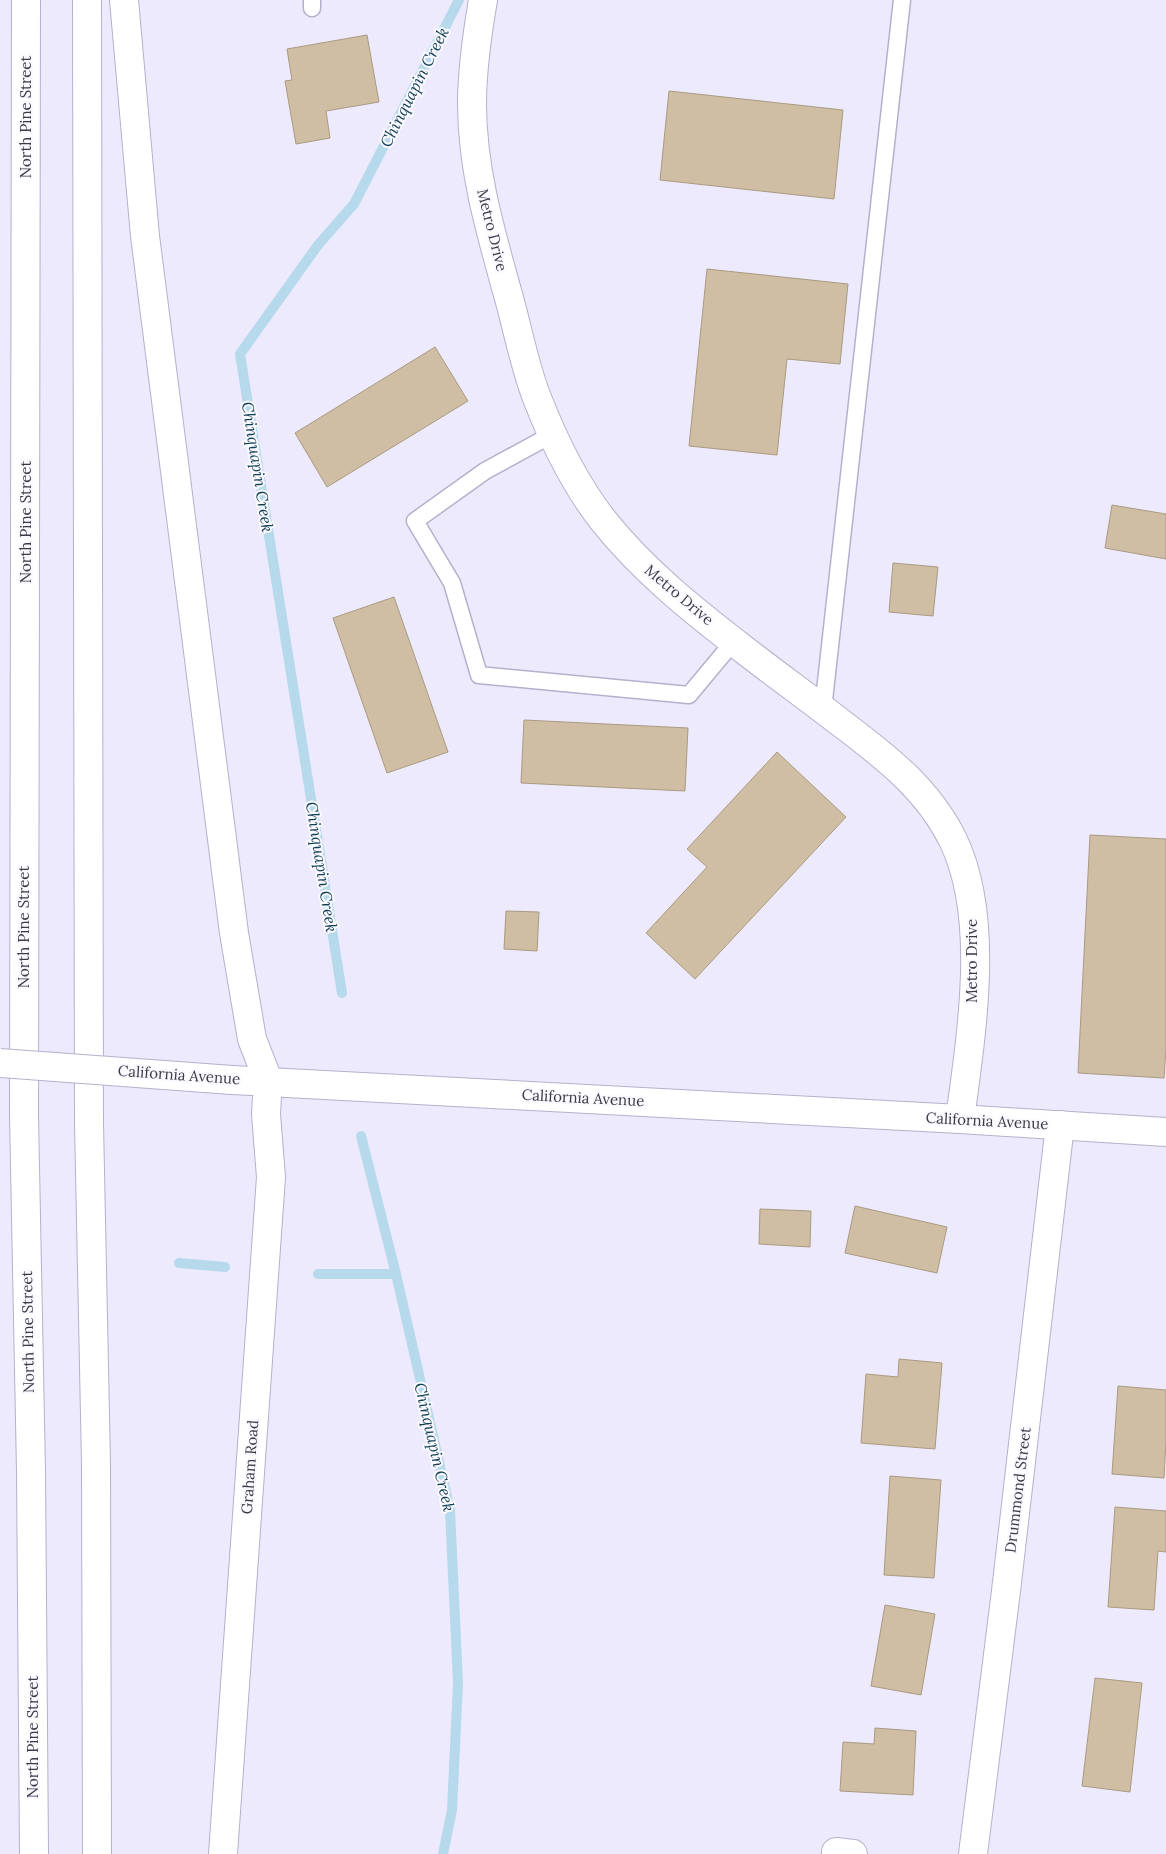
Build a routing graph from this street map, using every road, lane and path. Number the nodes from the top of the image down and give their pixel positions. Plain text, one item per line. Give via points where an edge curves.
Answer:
1 (26, 0) edge
2 (87, 0) edge
3 (124, 0) edge
4 (484, 0) edge
5 (902, 0) edge
6 (553, 434) junction
7 (734, 641) junction
8 (823, 709) junction
9 (0, 1063) edge
10 (268, 1080) junction
11 (960, 1119) junction
12 (1060, 1125) junction
13 (1166, 1132) edge
14 (34, 1854) edge
15 (97, 1854) edge
16 (223, 1854) edge
17 (973, 1854) edge

1 - 14 main road, North Pine Street via 24,1105
2 - 15 main road via 90,1123 96,1464
3 - 10 main road via 145,236 234,933 252,1039
4 - 6 main road, Metro Drive via 475,47 472,105 476,164 488,222 536,397
5 - 8 lane
6 - 7 main road, Metro Drive via 564,459 601,518 646,570
6 - 7 lane via 485,471 415,521 452,583 479,675 689,695
7 - 8 main road, Metro Drive
8 - 11 main road, Metro Drive via 889,760 926,797 954,841 968,882 976,943 971,1031
9 - 10 main road, California Avenue, bridge
10 - 11 main road, California Avenue
10 - 16 main road, Graham Road via 266,1114 271,1177
11 - 12 main road, California Avenue
12 - 13 main road, California Avenue
12 - 17 main road, Drummond Street

